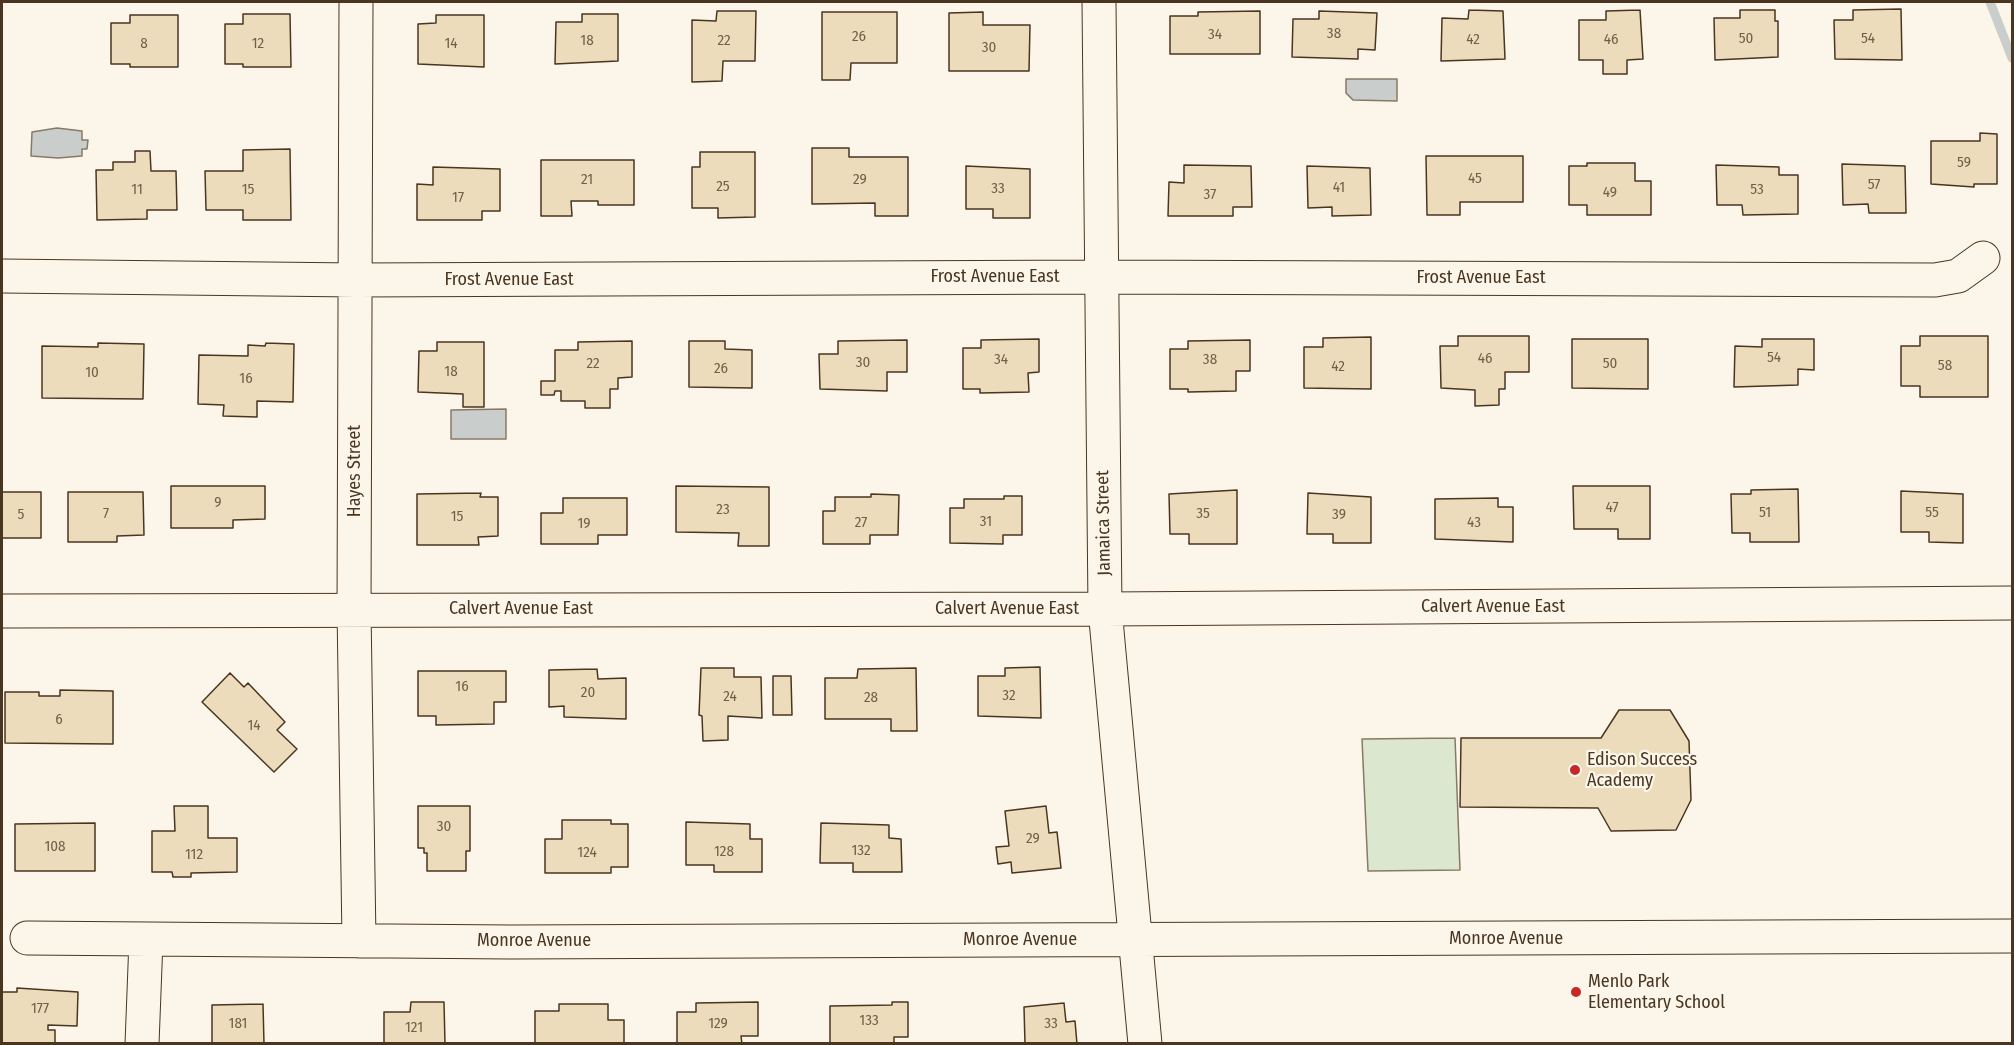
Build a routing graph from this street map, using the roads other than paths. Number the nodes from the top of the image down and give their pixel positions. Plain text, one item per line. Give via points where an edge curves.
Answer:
1 (356, 2) edge
2 (1099, 2) edge
3 (1983, 258) dead end
4 (2, 276) edge
5 (1101, 277) junction
6 (356, 280) junction
7 (2013, 603) edge
8 (354, 609) junction
9 (1105, 609) junction
10 (2, 611) edge
11 (2013, 936) edge
12 (27, 938) dead end
13 (1135, 939) junction
14 (146, 940) junction
15 (359, 941) junction
16 (142, 1044) edge
17 (1145, 1044) edge

1 - 6 street, Hayes Street
2 - 5 street, Jamaica Street
3 - 5 street, Frost Avenue East via 1958,276 1935,280
4 - 6 street, Frost Avenue East
5 - 6 street, Frost Avenue East
5 - 9 street, Jamaica Street
6 - 8 street, Hayes Street
7 - 9 street, Calvert Avenue East
8 - 9 street, Calvert Avenue East
8 - 10 street, Calvert Avenue East
8 - 15 street, Hayes Street
9 - 13 street, Jamaica Street
11 - 13 street, Monroe Avenue
12 - 14 street, Monroe Avenue
13 - 15 street, Monroe Avenue
13 - 17 street, Jamaica Street
14 - 15 street, Monroe Avenue
14 - 16 street

